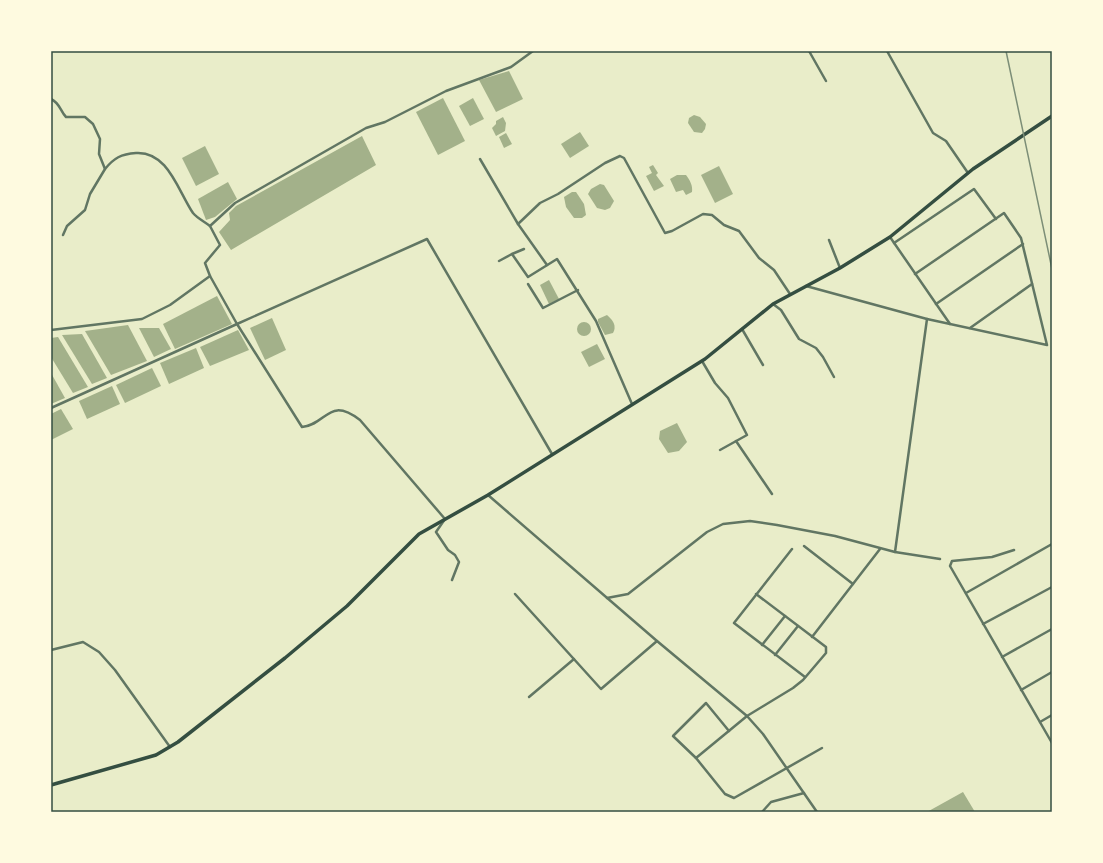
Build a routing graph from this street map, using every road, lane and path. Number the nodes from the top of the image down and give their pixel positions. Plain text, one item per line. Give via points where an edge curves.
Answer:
1 (534, 51) edge
2 (809, 51) edge
3 (887, 51) edge
4 (826, 81) dead end
5 (51, 99) edge
6 (1052, 116) edge
7 (480, 159) dead end
8 (105, 169) junction
9 (968, 173) junction
10 (996, 219) junction
11 (518, 224) junction
12 (210, 226) junction
13 (63, 235) dead end
14 (890, 237) junction
15 (829, 240) dead end
16 (894, 243) junction
17 (1023, 244) junction
18 (524, 249) dead end
19 (512, 254) junction
20 (499, 261) dead end
21 (547, 265) junction
22 (840, 268) junction
23 (915, 274) junction
24 (210, 276) junction
25 (528, 284) dead end
26 (1032, 284) junction
27 (805, 286) junction
28 (578, 290) junction
29 (790, 294) junction
30 (773, 304) junction
31 (936, 304) junction
32 (927, 319) junction
33 (237, 324) junction
34 (950, 324) junction
35 (970, 328) junction
36 (742, 329) junction
37 (51, 330) edge
38 (702, 361) junction
39 (763, 365) dead end
40 (834, 377) dead end
41 (632, 404) junction
42 (51, 408) edge
43 (736, 442) junction
44 (720, 450) dead end
45 (552, 454) junction
46 (772, 494) dead end
47 (488, 495) junction
48 (445, 519) junction
49 (1052, 544) edge
50 (804, 546) dead end
51 (792, 549) dead end
52 (880, 549) junction
53 (1014, 550) dead end
54 (895, 552) junction
55 (940, 559) dead end
56 (452, 580) dead end
57 (853, 584) junction
58 (1052, 587) edge
59 (966, 593) junction
60 (515, 594) dead end
61 (756, 594) junction
62 (607, 598) junction
63 (785, 616) junction
64 (984, 624) junction
65 (798, 626) junction
66 (1052, 629) edge
67 (812, 637) junction
68 (656, 641) junction
69 (762, 645) junction
70 (51, 650) edge
71 (775, 655) junction
72 (1002, 657) junction
73 (574, 659) junction
74 (1052, 672) edge
75 (805, 677) junction
76 (1021, 690) junction
77 (528, 697) dead end
78 (1052, 715) edge
79 (748, 716) junction
80 (1040, 722) junction
81 (729, 731) junction
82 (1052, 743) edge
83 (170, 747) junction
84 (822, 748) dead end
85 (696, 758) junction
86 (786, 769) junction
87 (51, 785) edge
88 (804, 793) junction
89 (762, 812) edge
90 (817, 812) edge

1 - 12 street via 511,67 446,91 385,122 366,128 236,202
2 - 4 street
3 - 9 street via 933,133 946,142
5 - 8 street via 60,106 66,117 85,117 93,124 100,139 99,154
6 - 9 main road
7 - 11 street
8 - 12 street via 122,154 145,152 170,171 194,214
8 - 13 street via 90,194 85,210 67,226
9 - 14 main road
10 - 16 street via 974,189
10 - 17 street via 1004,213
10 - 23 street
11 - 21 street
11 - 29 street via 540,203 604,163 620,156 624,158 665,233 703,214 712,215 724,225 739,231 759,258 774,270
12 - 24 street via 220,245 205,263
14 - 16 street
14 - 22 main road
15 - 22 street
16 - 23 street
17 - 26 street
17 - 31 street
18 - 19 street
19 - 20 street
19 - 21 street via 528,277
21 - 28 street via 557,259
22 - 27 main road
23 - 31 street
24 - 33 street
24 - 37 street via 170,305 142,319
25 - 28 street via 543,308
26 - 35 street
26 - 35 street via 1047,345
27 - 29 main road
27 - 32 street
28 - 41 street via 596,321
29 - 30 main road
30 - 36 main road
30 - 40 street via 781,310 799,339 816,348 823,356
31 - 34 street
32 - 34 street
32 - 54 street
33 - 42 street
33 - 45 street via 427,239
33 - 48 street via 302,428 338,410 349,412 360,420
34 - 35 street
36 - 38 main road
36 - 39 street
38 - 41 main road
38 - 43 street via 715,383 728,398 747,435
41 - 45 main road
43 - 44 street
43 - 46 street
45 - 47 main road
47 - 48 main road
47 - 62 street
48 - 56 street via 436,532 459,562
48 - 83 main road via 415,537 347,606 285,658
49 - 59 street
50 - 57 street
51 - 61 street
52 - 54 street
52 - 57 street
52 - 62 street via 834,536 776,525 750,521 723,524 707,532 628,594
53 - 59 street via 992,557 952,560 950,566
54 - 55 street
57 - 67 street
58 - 64 street
59 - 64 street
60 - 73 street
61 - 63 street
61 - 69 street via 734,623
62 - 68 street
63 - 65 street
63 - 69 street
64 - 72 street
65 - 67 street
65 - 71 street
66 - 72 street
67 - 75 street via 827,650
68 - 73 street via 601,689
68 - 79 street
69 - 71 street
70 - 83 street via 83,642 99,652 116,670
71 - 75 street
72 - 76 street
73 - 77 street
74 - 76 street
75 - 79 street via 793,688
76 - 80 street
78 - 80 street
79 - 81 street
79 - 86 street
80 - 82 street
81 - 85 street
81 - 85 street via 706,704 674,736
83 - 87 main road via 156,755
84 - 86 street
85 - 86 street via 725,794 734,798
86 - 88 street
88 - 89 street via 771,802
88 - 90 street

